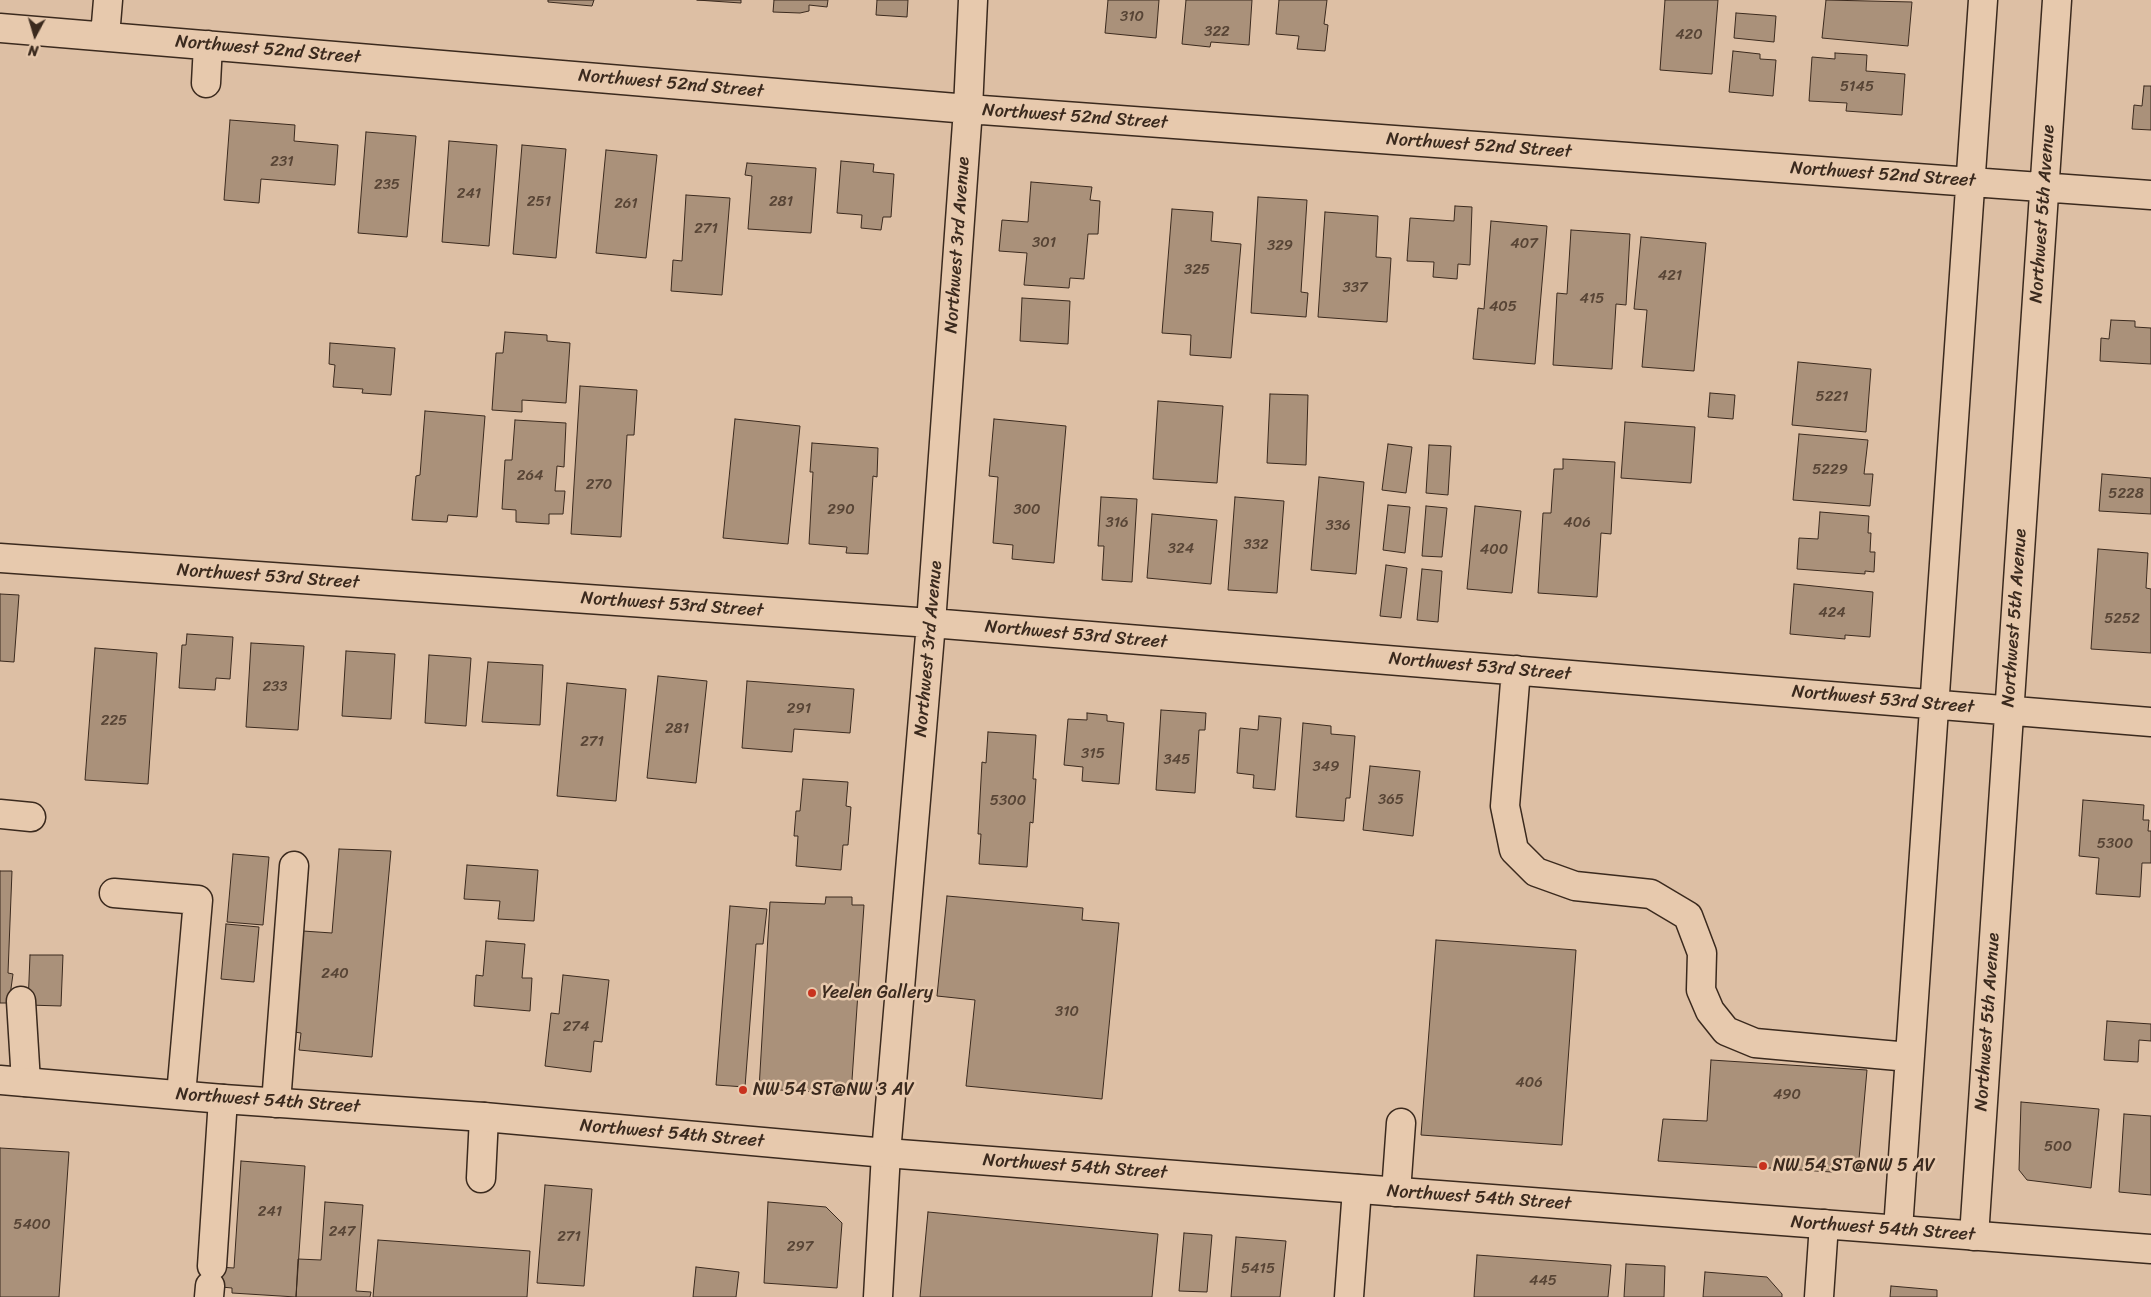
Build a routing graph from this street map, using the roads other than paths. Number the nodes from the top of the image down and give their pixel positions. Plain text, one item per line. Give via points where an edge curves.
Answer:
1 (108, 0) edge
2 (973, 0) edge
3 (1983, 0) edge
4 (2057, 0) edge
5 (0, 28) edge
6 (105, 36) junction
7 (208, 45) junction
8 (206, 83) dead end
9 (968, 109) junction
10 (1971, 182) junction
11 (2046, 187) junction
12 (2151, 195) edge
13 (0, 558) edge
14 (931, 623) junction
15 (1516, 670) junction
16 (1934, 704) junction
17 (2009, 710) junction
18 (2151, 722) edge
19 (0, 814) edge
20 (31, 816) dead end
21 (294, 866) dead end
22 (114, 893) dead end
23 (21, 1001) dead end
24 (1908, 1057) junction
25 (13, 1080) edge
26 (180, 1095) junction
27 (222, 1099) junction
28 (276, 1103) junction
29 (484, 1117) junction
30 (1401, 1123) dead end
31 (886, 1152) junction
32 (481, 1178) dead end
33 (1357, 1189) junction
34 (1396, 1192) junction
35 (1824, 1224) junction
36 (1898, 1229) junction
37 (1974, 1236) junction
38 (2151, 1249) edge
39 (210, 1283) edge
40 (878, 1297) edge
41 (1349, 1297) edge
42 (1819, 1297) edge

1 - 6 street
2 - 9 street, Northwest 3rd Avenue
3 - 10 street
4 - 11 street, Northwest 5th Avenue
5 - 6 street, Northwest 52nd Street
6 - 7 street, Northwest 52nd Street
7 - 8 street
7 - 9 street, Northwest 52nd Street
9 - 10 street, Northwest 52nd Street
9 - 14 street, Northwest 3rd Avenue
10 - 11 street, Northwest 52nd Street
10 - 16 street
11 - 12 street, Northwest 52nd Street
11 - 17 street, Northwest 5th Avenue
13 - 14 street, Northwest 53rd Street
14 - 15 street, Northwest 53rd Street
14 - 31 street, Northwest 3rd Avenue
15 - 16 street, Northwest 53rd Street
15 - 24 street via 1505,806 1514,850 1536,872 1575,886 1651,894 1688,916 1702,953 1701,990 1710,1011 1726,1031 1755,1043
16 - 17 street, Northwest 53rd Street
16 - 24 street
17 - 18 street, Northwest 53rd Street
17 - 37 street, Northwest 5th Avenue
19 - 20 street
21 - 28 street
22 - 26 street via 198,900
23 - 25 street
24 - 36 street
25 - 26 street, Northwest 54th Street
26 - 27 street, Northwest 54th Street
27 - 28 street, Northwest 54th Street
27 - 39 street
28 - 29 street, Northwest 54th Street
29 - 31 street, Northwest 54th Street
29 - 32 street
30 - 34 street
31 - 33 street, Northwest 54th Street
31 - 40 street, Northwest 3rd Avenue
33 - 34 street, Northwest 54th Street
33 - 41 street
34 - 35 street, Northwest 54th Street
35 - 36 street, Northwest 54th Street
35 - 42 street
36 - 37 street, Northwest 54th Street
37 - 38 street, Northwest 54th Street

